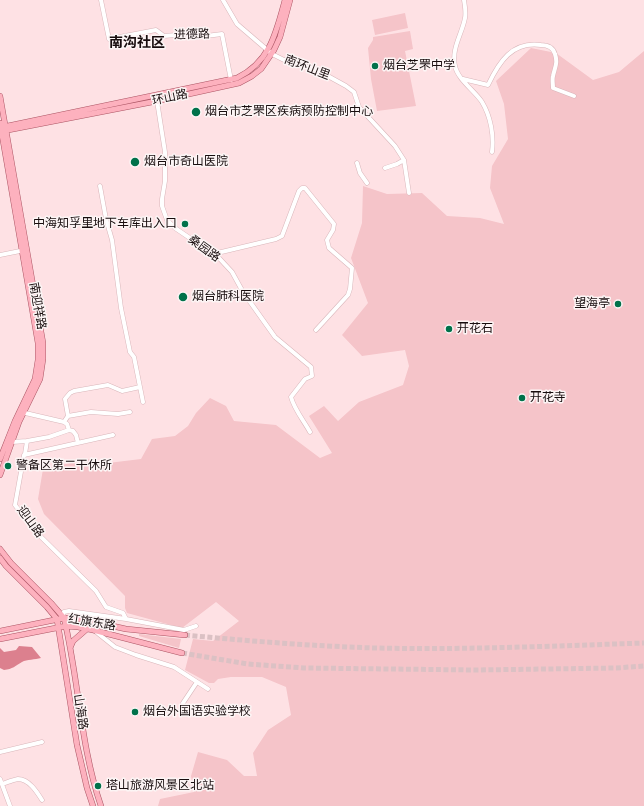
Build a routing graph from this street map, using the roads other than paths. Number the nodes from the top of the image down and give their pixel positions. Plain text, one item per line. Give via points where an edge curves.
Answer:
1 (101, 0) edge
2 (223, 0) edge
3 (285, 0) edge
4 (290, 0) edge
5 (464, 0) edge
6 (270, 53) junction
7 (463, 79) junction
8 (231, 80) junction
9 (0, 96) edge
10 (574, 96) dead end
11 (157, 101) junction
12 (2, 128) edge
13 (492, 152) dead end
14 (404, 160) junction
15 (357, 164) dead end
16 (385, 168) dead end
17 (367, 183) dead end
18 (100, 186) dead end
19 (409, 194) dead end
20 (25, 250) junction
21 (213, 254) junction
22 (0, 255) edge
23 (316, 330) dead end
24 (140, 387) junction
25 (143, 402) dead end
26 (21, 412) junction
27 (130, 412) dead end
28 (68, 416) junction
29 (64, 422) junction
30 (69, 430) junction
31 (310, 432) dead end
32 (113, 435) dead end
33 (27, 441) junction
34 (12, 442) junction
35 (78, 443) junction
36 (25, 454) dead end
37 (0, 459) edge
38 (0, 472) edge
39 (0, 549) edge
40 (0, 558) edge
41 (64, 618) junction
42 (56, 619) junction
43 (126, 619) junction
44 (66, 626) junction
45 (196, 626) dead end
46 (58, 628) junction
47 (90, 629) junction
48 (0, 631) edge
49 (185, 635) tunnel mouth
50 (0, 639) edge
51 (70, 649) junction
52 (182, 653) tunnel mouth
53 (197, 682) junction
54 (208, 689) dead end
55 (183, 703) dead end
56 (42, 742) dead end
57 (0, 752) edge
58 (0, 779) edge
59 (2, 784) junction
60 (42, 800) dead end
61 (10, 806) edge
62 (93, 806) edge
63 (101, 806) edge

1 - 8 street, 进德路 via 109,39 156,30 164,36 188,34 198,37 222,34
2 - 6 street, 南环山里 via 237,24
3 - 6 main road, 环山路
4 - 6 main road, 环山路 via 280,37
5 - 7 street via 465,17 454,58 455,68
6 - 8 main road, 环山路 via 250,72
6 - 11 main road, 环山路 via 261,69 239,83
6 - 14 street, 南环山里 via 317,70 354,92 359,107 395,146
7 - 10 street via 488,85 500,64 515,48 535,44 548,46 555,52 557,63 553,88
7 - 13 street via 482,102 490,122
8 - 12 main road, 环山路
9 - 12 main road, 南迎祥路
11 - 12 main road, 环山路
11 - 21 street, 桑园路 via 166,152 162,199 164,214 175,228
12 - 20 main road, 南迎祥路
14 - 16 street
14 - 19 street
15 - 17 street
18 - 24 street via 112,240 124,324
20 - 22 street
20 - 26 main road, 南迎祥路 via 37,334 38,360 33,386
21 - 23 street via 282,236 299,191 305,188 334,224 327,240 329,248 352,268 348,295
21 - 31 street, 桑园路 via 232,272 275,337 311,367 312,376 305,379 291,397 293,405
24 - 25 street
24 - 28 street via 122,391 108,385 74,391 65,399
26 - 29 street
26 - 34 main road, 南迎祥路
26 - 37 main road, 南迎祥路
27 - 28 street via 91,412
28 - 29 street
29 - 30 street
30 - 33 street
30 - 35 street via 76,435
32 - 35 street, 迎山路
33 - 34 street
33 - 36 street
34 - 38 main road, 南迎祥路
35 - 43 street, 迎山路 via 24,455 15,505 37,533 96,591 106,607 123,613
39 - 41 main road
40 - 42 main road
41 - 42 main road, 红旗东路
41 - 43 street via 64,612 70,611
41 - 44 main road, 山海路
41 - 49 main road, 红旗东路
42 - 46 main road, 山海路
42 - 48 main road, 红旗东路
43 - 45 street via 184,630
44 - 46 main road, 红旗东路
44 - 47 main road, 红旗东路
44 - 51 main road, 山海路
46 - 50 main road, 红旗东路
46 - 62 main road, 山海路 via 77,745
47 - 51 main road via 73,641
47 - 52 main road, 红旗东路
47 - 53 street via 115,647 174,667
51 - 63 main road, 山海路 via 84,742
53 - 54 street
53 - 55 street
56 - 57 street
58 - 59 street
59 - 60 street via 18,779 24,780
59 - 61 street

